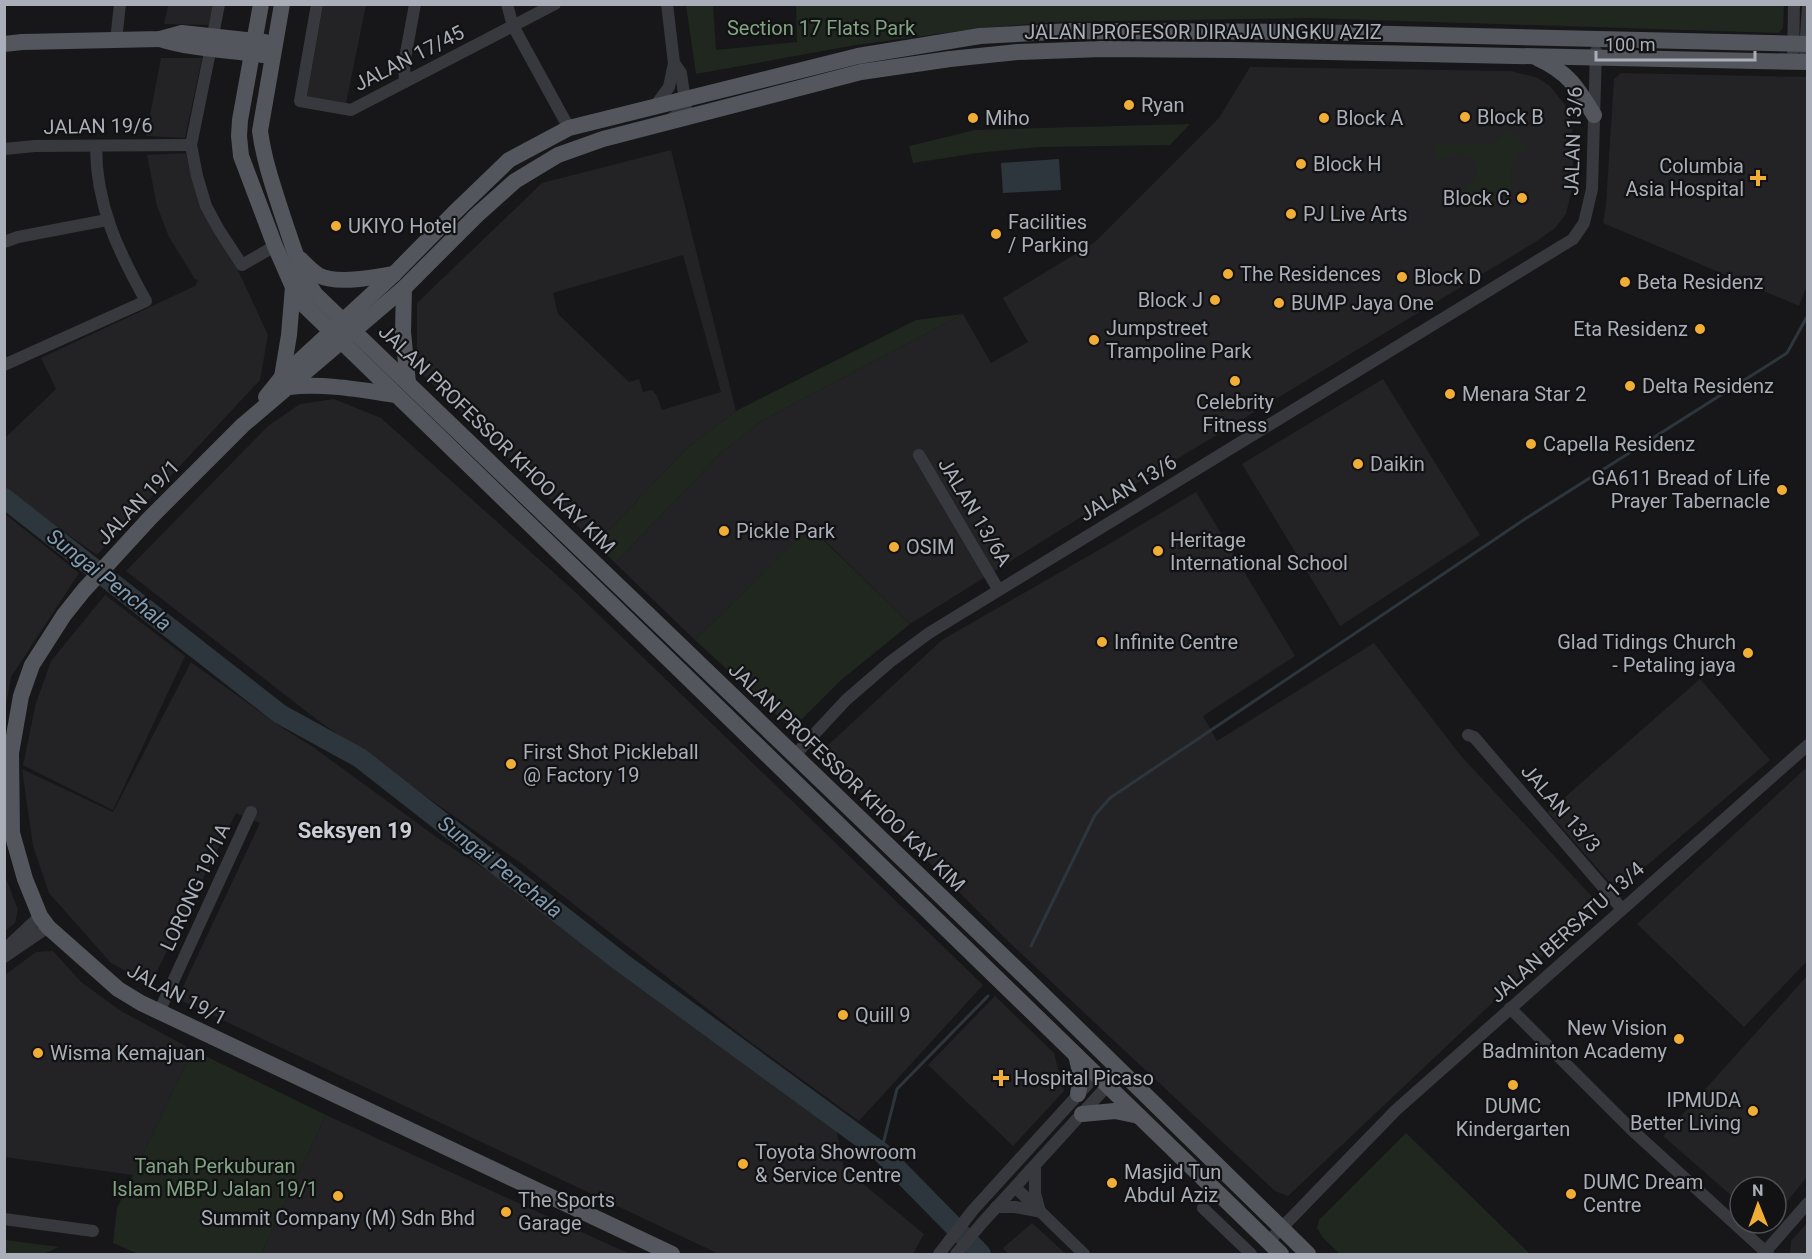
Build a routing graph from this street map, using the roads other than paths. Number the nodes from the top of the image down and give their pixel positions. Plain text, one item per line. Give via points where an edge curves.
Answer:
1 (120, 4) edge
2 (219, 4) edge
3 (261, 4) edge
4 (282, 4) edge
5 (317, 4) edge
6 (415, 4) edge
7 (507, 4) edge
8 (555, 4) edge
9 (667, 4) edge
10 (1794, 4) edge
11 (1808, 7) edge
12 (513, 26) junction
13 (1596, 38) junction
14 (116, 40) junction
15 (212, 41) junction
16 (4, 44) edge
17 (1802, 44) edge
18 (253, 47) junction
19 (274, 50) junction
20 (1534, 56) junction
21 (1595, 58) junction
22 (1802, 62) edge
23 (674, 63) junction
24 (405, 82) junction
25 (686, 99) junction
26 (655, 106) junction
27 (1594, 115) junction
28 (662, 124) junction
29 (569, 128) junction
30 (191, 145) junction
31 (96, 146) junction
32 (4, 149) edge
33 (107, 220) junction
34 (4, 243) edge
35 (275, 246) junction
36 (296, 256) junction
37 (399, 281) junction
38 (293, 287) junction
39 (343, 331) junction
40 (4, 365) edge
41 (286, 382) junction
42 (402, 389) junction
43 (919, 455) dead end
44 (998, 589) junction
45 (1468, 735) dead end
46 (1808, 745) edge
47 (794, 756) junction
48 (251, 812) dead end
49 (1622, 909) junction
50 (44, 921) junction
51 (4, 950) edge
52 (4, 957) edge
53 (1510, 1008) junction
54 (159, 1012) junction
55 (1081, 1033) junction
56 (1075, 1054) junction
57 (1103, 1078) junction
58 (1078, 1094) junction
59 (1160, 1108) junction
60 (1082, 1113) junction
61 (1140, 1117) junction
62 (1017, 1163) junction
63 (1035, 1166) junction
64 (1015, 1187) junction
65 (989, 1194) junction
66 (1808, 1203) edge
67 (996, 1207) junction
68 (1203, 1208) dead end
69 (1041, 1213) junction
70 (4, 1219) edge
71 (1281, 1229) junction
72 (93, 1231) dead end
73 (1268, 1242) junction
74 (941, 1252) edge
75 (1766, 1253) edge
76 (672, 1254) edge
77 (956, 1254) edge
78 (1084, 1254) edge
79 (1251, 1254) edge
80 (1281, 1254) edge
81 (1308, 1254) edge

1 - 14 street
2 - 15 street
3 - 18 main road
4 - 19 main road
5 - 24 street, JALAN 17/45 via 300,101 351,110
6 - 24 street via 404,64
7 - 12 street
8 - 12 street, JALAN 17/45
9 - 23 street
10 - 17 street
11 - 17 street
12 - 24 street, JALAN 17/45
12 - 29 street
13 - 17 main road, JALAN PROFESOR DIRAJA UNGKU AZIZ
13 - 21 street, JALAN 13/6
13 - 25 main road, JALAN PROFESOR DIRAJA UNGKU AZIZ via 1179,31 980,36 858,56
14 - 15 main road via 160,39 181,46
14 - 16 main road
15 - 18 main road
15 - 30 street
17 - 22 street
18 - 19 main road
18 - 35 main road via 238,136 241,156
19 - 36 main road via 260,131
20 - 21 main road, JALAN PROFESOR DIRAJA UNGKU AZIZ
20 - 27 main road via 1563,72 1582,93
20 - 28 main road, JALAN PROFESOR DIRAJA UNGKU AZIZ via 1102,49 1018,52 861,72
21 - 22 main road, JALAN PROFESOR DIRAJA UNGKU AZIZ
21 - 27 street, JALAN 13/6
23 - 25 street via 681,73
23 - 26 street via 669,87
25 - 26 main road, JALAN PROFESOR DIRAJA UNGKU AZIZ
25 - 28 street via 686,108
26 - 29 main road, JALAN PROFESOR DIRAJA UNGKU AZIZ
27 - 44 street, JALAN 13/6 via 1589,208 1573,238
28 - 37 main road, JALAN PROFESOR DIRAJA UNGKU AZIZ via 558,155 515,181
29 - 37 main road, JALAN PROFESOR DIRAJA UNGKU AZIZ via 497,170
30 - 31 street, JALAN 19/6
30 - 35 street via 206,206 242,265
31 - 32 street, JALAN 19/6
31 - 33 street
33 - 34 street
33 - 40 street via 146,302
35 - 38 main road
36 - 37 main road via 327,277
36 - 39 main road via 306,280
37 - 39 main road, JALAN PROFESOR DIRAJA UNGKU AZIZ
37 - 42 main road
38 - 39 main road via 305,306
38 - 41 main road
39 - 41 main road, JALAN 19/1
39 - 42 main road, JALAN PROFESSOR KHOO KAY KIM
41 - 42 main road
41 - 50 main road, JALAN 19/1 via 84,590 32,665 21,696 11,753 12,833 25,879
42 - 47 main road, JALAN PROFESSOR KHOO KAY KIM
42 - 56 main road, JALAN PROFESSOR KHOO KAY KIM
43 - 44 street, JALAN 13/6A
44 - 47 street, JALAN 13/6 via 890,662 846,700
45 - 49 street, JALAN 13/3 via 1474,737
46 - 49 street, JALAN BERSATU 13/4
47 - 55 main road, JALAN PROFESSOR KHOO KAY KIM
48 - 54 street, LORONG 19/1A
49 - 53 street, JALAN BERSATU 13/4
50 - 51 street
50 - 52 street
50 - 54 main road, JALAN 19/1 via 118,989
53 - 71 street, JALAN BERSATU 13/4 via 1396,1110
53 - 75 street via 1632,1130
54 - 76 main road, JALAN 19/1
55 - 57 main road
55 - 59 main road, JALAN PROFESSOR KHOO KAY KIM
56 - 57 main road, JALAN PROFESSOR KHOO KAY KIM
56 - 58 main road via 1082,1076
57 - 58 street
57 - 59 main road via 1116,1076
57 - 60 street
57 - 61 main road, JALAN PROFESSOR KHOO KAY KIM
58 - 62 street
59 - 71 main road, JALAN PROFESSOR KHOO KAY KIM
60 - 61 main road via 1115,1111
60 - 63 street
61 - 73 main road, JALAN PROFESSOR KHOO KAY KIM
62 - 64 street
62 - 65 street
63 - 64 street
63 - 69 street via 1035,1193
64 - 65 street
64 - 67 street
64 - 69 street
65 - 74 street
66 - 75 street
67 - 69 street
67 - 77 street
68 - 79 street
69 - 78 street
70 - 72 street
71 - 73 street, JALAN BERSATU 13/4
71 - 81 main road, JALAN PROFESSOR KHOO KAY KIM
73 - 80 main road, JALAN PROFESSOR KHOO KAY KIM

